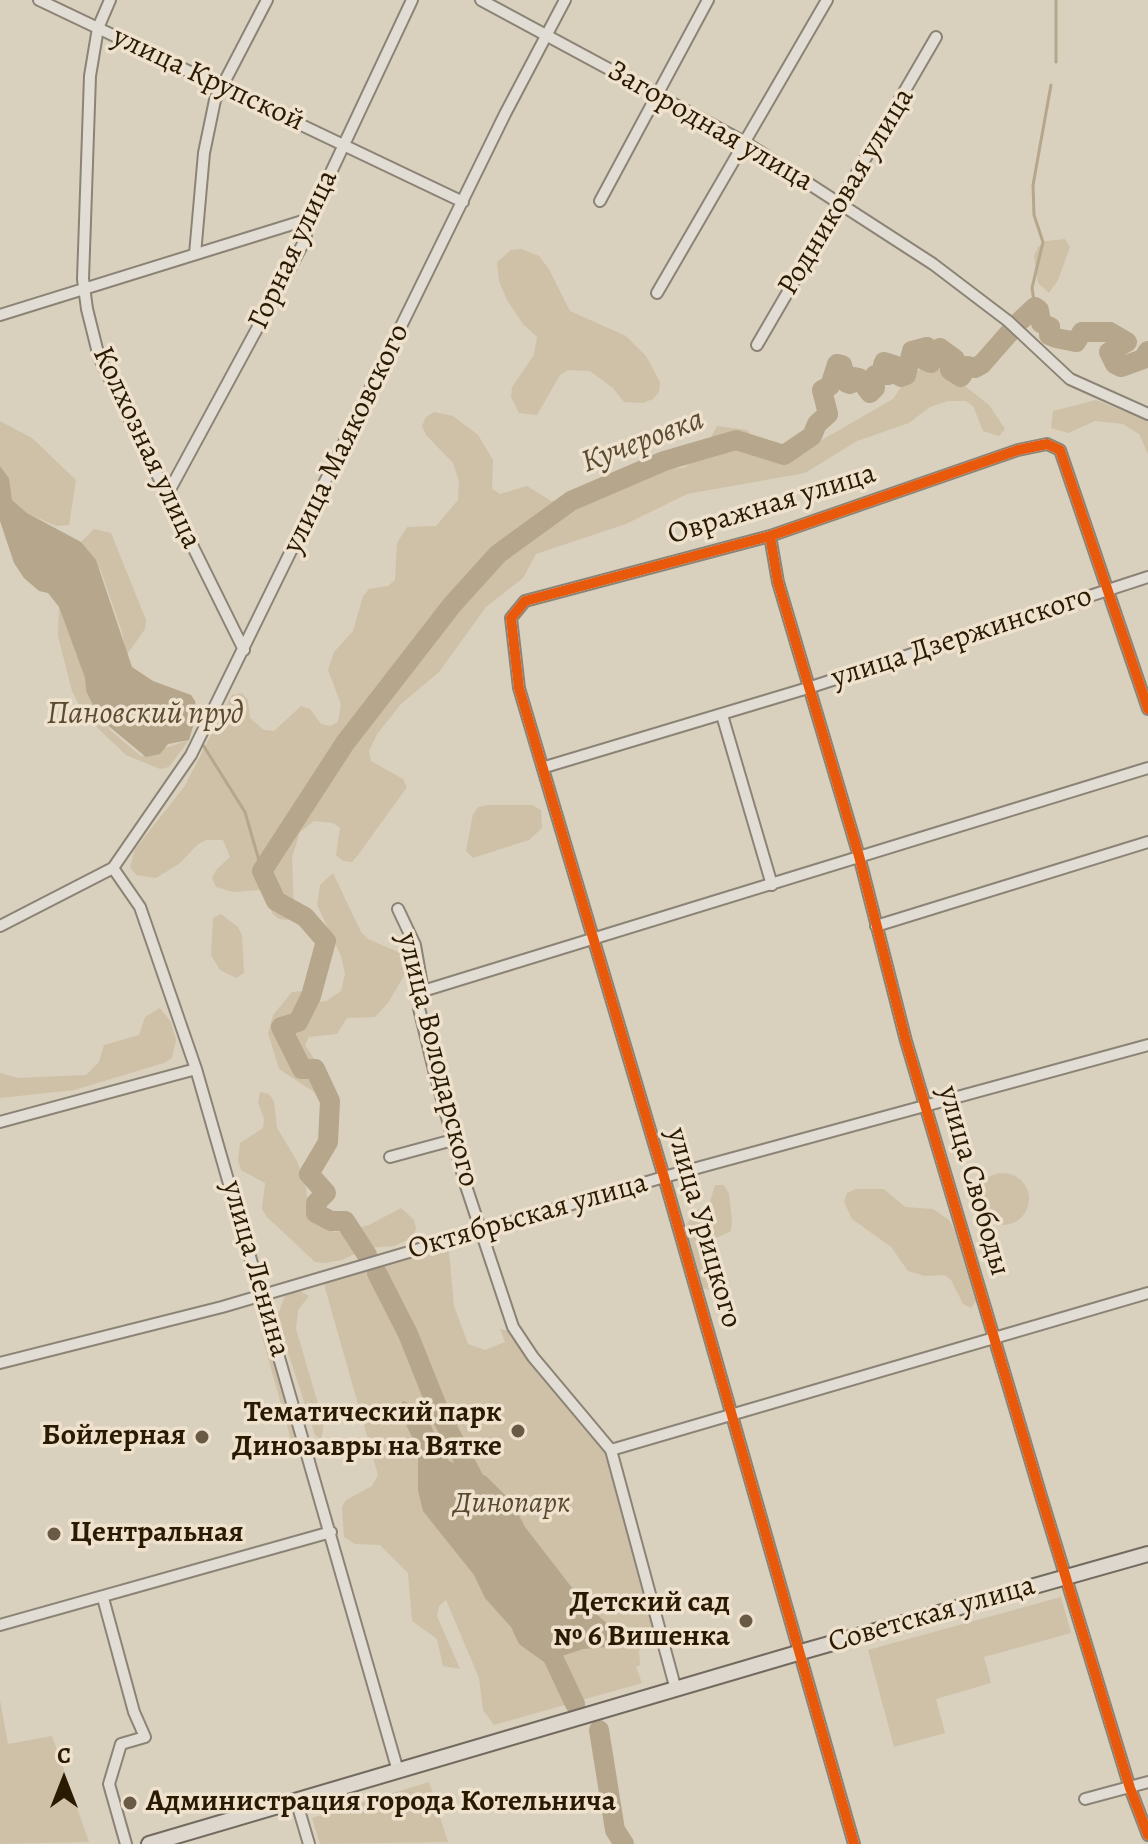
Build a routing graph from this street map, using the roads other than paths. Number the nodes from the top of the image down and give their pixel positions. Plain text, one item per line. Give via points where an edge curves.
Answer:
1 (39, 0) edge
2 (110, 0) edge
3 (267, 0) edge
4 (412, 0) edge
5 (481, 0) edge
6 (565, 0) edge
7 (708, 0) edge
8 (827, 0) edge
9 (98, 28) junction
10 (547, 34) junction
11 (936, 37) dead end
12 (224, 85) junction
13 (656, 96) junction
14 (746, 143) junction
15 (343, 144) junction
16 (600, 201) dead end
17 (463, 202) junction
18 (840, 202) junction
19 (309, 219) junction
20 (195, 254) junction
21 (84, 290) junction
22 (657, 293) dead end
23 (0, 315) edge
24 (757, 345) dead end
25 (1148, 414) edge
26 (167, 495) junction
27 (770, 536) junction
28 (1148, 577) edge
29 (1110, 590) junction
30 (510, 626) joint
31 (244, 650) junction
32 (808, 688) junction
33 (1148, 709) edge
34 (722, 715) junction
35 (545, 767) junction
36 (1148, 768) edge
37 (1148, 842) edge
38 (859, 856) junction
39 (113, 868) junction
40 (772, 885) junction
41 (398, 909) dead end
42 (0, 926) edge
43 (876, 926) junction
44 (593, 938) junction
45 (423, 991) junction
46 (1148, 1045) edge
47 (196, 1069) junction
48 (926, 1107) junction
49 (0, 1122) edge
50 (453, 1140) junction
51 (390, 1157) dead end
52 (664, 1177) junction
53 (480, 1231) junction
54 (1148, 1293) edge
55 (262, 1295) junction
56 (993, 1339) junction
57 (0, 1363) edge
58 (732, 1413) junction
59 (611, 1450) junction
60 (331, 1532) junction
61 (1148, 1554) edge
62 (1066, 1578) junction
63 (103, 1598) junction
64 (0, 1625) edge
65 (801, 1652) junction
66 (676, 1690) junction
67 (398, 1771) junction
68 (1148, 1782) edge
69 (1130, 1788) junction
70 (1085, 1799) dead end
71 (296, 1800) junction
72 (1148, 1835) edge
73 (126, 1844) edge
74 (149, 1844) edge
75 (309, 1844) edge
76 (854, 1844) edge

1 - 9 street, улица Крупской
2 - 9 street, Колхозная улица
3 - 12 street
4 - 15 street, Горная улица
5 - 10 street, Загородная улица
6 - 10 street, улица Маяковского
7 - 13 street
8 - 14 street
9 - 12 street, улица Крупской
9 - 21 street, Колхозная улица via 90,76
10 - 13 street, Загородная улица
10 - 17 street, улица Маяковского
11 - 18 street, Родниковая улица
12 - 15 street, улица Крупской
12 - 20 street via 215,100 204,153
13 - 14 street, Загородная улица
13 - 16 street
14 - 18 street, Загородная улица
14 - 22 street
15 - 17 street, улица Крупской
15 - 19 street, Горная улица
17 - 31 street, улица Маяковского
18 - 24 street, Родниковая улица
18 - 25 street, Загородная улица via 1008,321 1070,379
19 - 20 street
19 - 26 street, Горная улица via 305,240
20 - 21 street
21 - 23 street
21 - 26 street, Колхозная улица via 99,357
26 - 31 street, Колхозная улица
27 - 29 street, Овражная улица via 1047,444 1060,450
27 - 30 street, Овражная улица via 525,601
27 - 32 street, улица Свободы
28 - 29 street, улица Дзержинского
29 - 32 street, улица Дзержинского
29 - 33 street
30 - 35 street, улица Урицкого via 519,688
31 - 39 street, улица Маяковского via 191,755
32 - 34 street, улица Дзержинского
32 - 38 street, улица Свободы
34 - 35 street, улица Дзержинского
34 - 40 street
35 - 44 street, улица Урицкого
36 - 38 street
37 - 43 street
38 - 40 street
38 - 43 street, улица Свободы
39 - 42 street
39 - 47 street, улица Ленина via 140,907
40 - 44 street
41 - 45 street, улица Володарского via 415,945
43 - 48 street, улица Свободы
44 - 45 street
44 - 52 street, улица Урицкого
45 - 50 street, улица Володарского via 419,1008
46 - 48 street, Октябрьская улица
47 - 49 street
47 - 55 street, улица Ленина
48 - 52 street, Октябрьская улица
48 - 56 street, улица Свободы
50 - 51 street
50 - 53 street, улица Володарского
52 - 53 street, Октябрьская улица
52 - 58 street, улица Урицкого
53 - 55 street, Октябрьская улица
53 - 59 street, улица Володарского via 513,1327
54 - 56 street
55 - 57 street, Октябрьская улица
55 - 60 street, улица Ленина
56 - 58 street
56 - 62 street, улица Свободы
58 - 59 street
58 - 65 street, улица Урицкого
59 - 66 street, улица Володарского
60 - 63 street
60 - 67 street, улица Ленина
61 - 62 main road, Советская улица
62 - 65 main road, Советская улица
62 - 69 street, улица Свободы
63 - 64 street
63 - 73 street via 145,1737 121,1744 109,1784
65 - 66 main road, Советская улица
65 - 76 street, улица Урицкого
66 - 67 main road, Советская улица
67 - 71 main road
68 - 69 street
69 - 70 street
69 - 72 street, улица Свободы
71 - 74 main road
71 - 75 street

